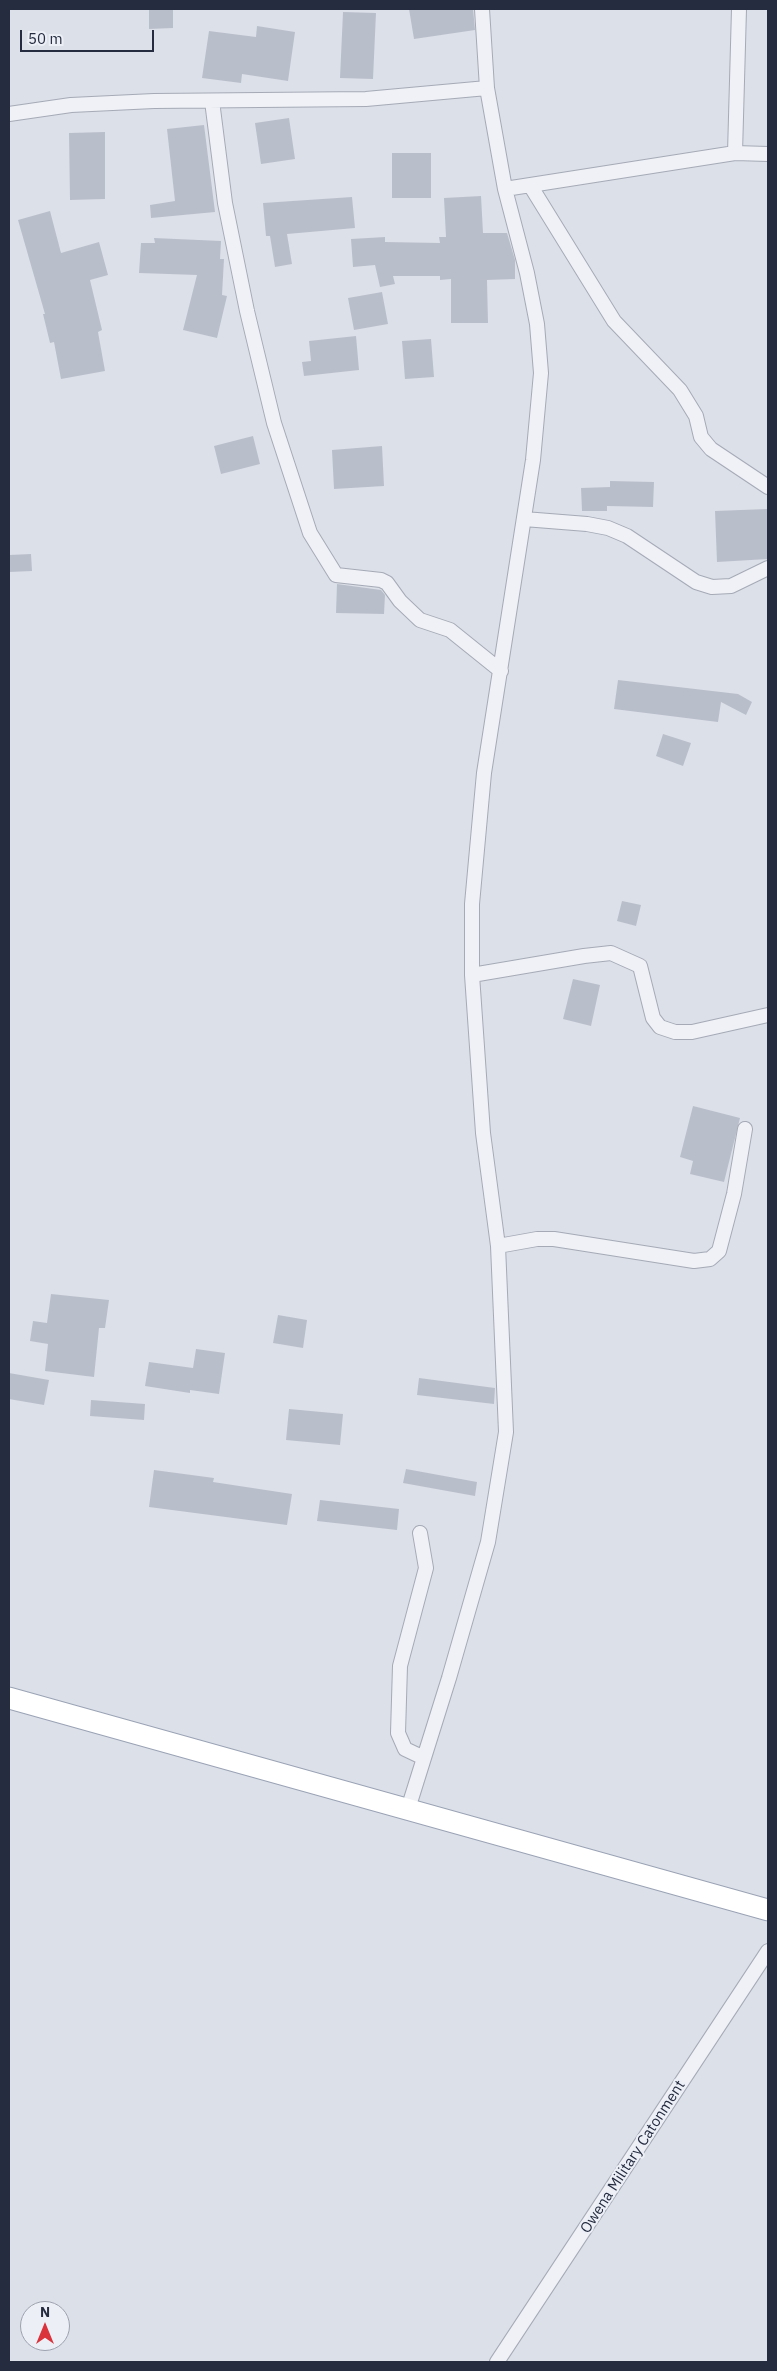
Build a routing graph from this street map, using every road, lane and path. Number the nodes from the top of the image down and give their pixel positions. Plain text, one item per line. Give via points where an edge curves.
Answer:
1 (482, 9) edge
2 (739, 9) edge
3 (487, 88) junction
4 (212, 101) junction
5 (9, 114) edge
6 (735, 153) junction
7 (768, 154) edge
8 (530, 185) junction
9 (505, 189) junction
10 (768, 487) edge
11 (524, 519) junction
12 (768, 568) edge
13 (500, 671) junction
14 (472, 975) junction
15 (768, 1015) edge
16 (745, 1130) dead end
17 (498, 1246) junction
18 (420, 1532) dead end
19 (9, 1698) edge
20 (424, 1758) junction
21 (408, 1809) junction
22 (768, 1910) edge
23 (768, 1951) edge
24 (497, 2362) edge

1 - 3 street
2 - 6 street
3 - 4 street via 366,99
3 - 9 street
4 - 5 street via 71,104
4 - 13 street via 225,203 246,311 274,423 310,533 336,575 387,583 420,620 450,630
6 - 7 street
6 - 8 street
8 - 9 street
8 - 10 street via 614,321 680,390 696,416 702,437 711,448
9 - 11 street via 537,324 540,373 533,460
11 - 12 street via 608,528 627,536 696,582 712,586 730,586
11 - 13 street
13 - 14 street via 484,773 472,904
14 - 15 street via 611,953 640,966 654,1018 660,1027 675,1032 692,1032
14 - 17 street via 483,1133
16 - 17 street via 734,1194 719,1251 710,1259 694,1261 554,1239
17 - 20 street via 506,1432 488,1542
18 - 20 street via 426,1568 400,1666 398,1733 405,1749
19 - 21 main road
20 - 21 street
21 - 22 main road
23 - 24 street, Owena Military Catonment

